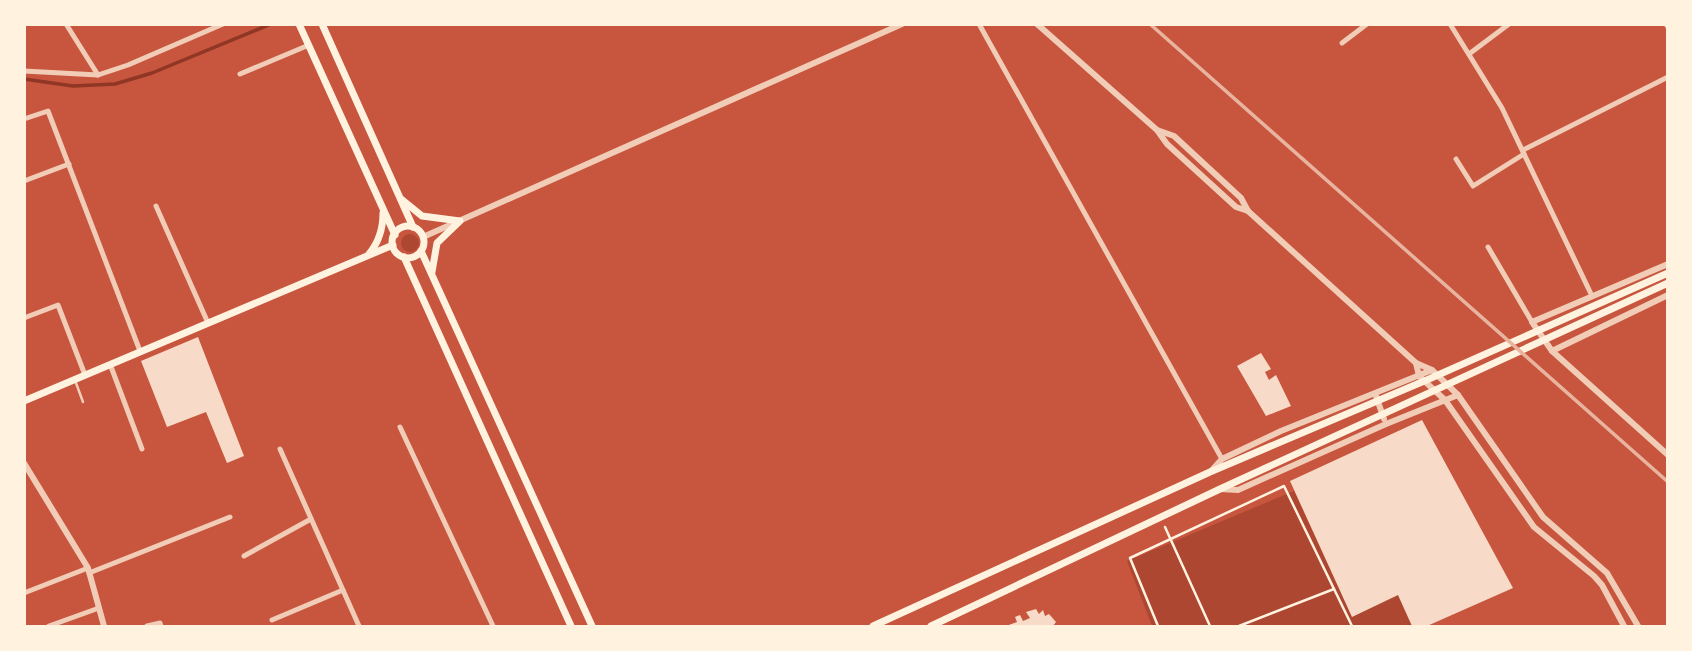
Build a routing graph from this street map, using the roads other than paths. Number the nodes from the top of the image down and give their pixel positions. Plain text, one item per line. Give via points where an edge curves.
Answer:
1 (66, 24) edge
2 (201, 24) edge
3 (223, 24) edge
4 (299, 24) edge
5 (322, 24) edge
6 (902, 24) edge
7 (979, 24) edge
8 (1037, 24) edge
9 (1367, 24) edge
10 (1450, 24) edge
11 (1509, 24) edge
12 (205, 31) junction
13 (1342, 43) dead end
14 (309, 45) junction
15 (1469, 54) junction
16 (24, 71) edge
17 (240, 74) dead end
18 (98, 75) junction
19 (1668, 77) edge
20 (24, 119) edge
21 (1523, 152) junction
22 (1456, 159) dead end
23 (69, 164) junction
24 (24, 181) edge
25 (400, 198) junction
26 (156, 206) dead end
27 (381, 206) junction
28 (460, 221) junction
29 (413, 227) junction
30 (394, 235) junction
31 (424, 237) junction
32 (393, 245) junction
33 (1488, 247) dead end
34 (421, 251) junction
35 (367, 256) junction
36 (404, 257) junction
37 (1668, 264) edge
38 (1653, 271) junction
39 (1668, 273) edge
40 (432, 276) junction
41 (1623, 283) junction
42 (1668, 283) edge
43 (1592, 296) junction
44 (1666, 296) edge
45 (1635, 311) junction
46 (24, 318) edge
47 (1532, 322) junction
48 (208, 323) junction
49 (140, 351) junction
50 (1552, 351) junction
51 (1416, 363) junction
52 (110, 365) junction
53 (1432, 370) junction
54 (85, 375) junction
55 (1419, 376) junction
56 (75, 380) junction
57 (1388, 389) junction
58 (1375, 394) junction
59 (1458, 395) junction
60 (1445, 400) junction
61 (24, 401) edge
62 (83, 402) dead end
63 (1401, 418) junction
64 (1386, 424) junction
65 (400, 427) dead end
66 (142, 449) dead end
67 (280, 449) dead end
68 (1668, 455) edge
69 (24, 463) edge
70 (1222, 463) junction
71 (1220, 489) junction
72 (230, 517) dead end
73 (311, 519) junction
74 (244, 555) dead end
75 (89, 570) junction
76 (343, 590) junction
77 (24, 593) edge
78 (99, 608) junction
79 (272, 620) dead end
80 (882, 625) edge
81 (48, 626) edge
82 (104, 626) edge
83 (147, 626) edge
84 (162, 626) edge
85 (358, 626) edge
86 (493, 626) edge
87 (571, 626) edge
88 (592, 626) edge
89 (873, 626) edge
90 (934, 626) edge
91 (1625, 626) edge
92 (1638, 626) edge

1 - 18 street
2 - 12 street
3 - 12 street
4 - 14 main road
5 - 25 main road
6 - 28 street
7 - 70 street
8 - 51 street via 1157,130 1174,136 1241,198 1248,211
9 - 13 street
10 - 15 street
11 - 15 street
12 - 18 street
14 - 17 street
14 - 27 main road
15 - 21 street via 1503,108
16 - 18 street
19 - 21 street
20 - 23 street via 48,111
21 - 22 street via 1473,186
21 - 43 street
23 - 24 street
23 - 49 street
25 - 28 main road via 422,216
25 - 29 main road
26 - 48 street
27 - 30 main road
27 - 35 main road via 382,230
28 - 31 street
28 - 40 main road via 436,243
29 - 30 main road
29 - 31 main road
30 - 32 main road
31 - 34 main road
32 - 35 main road
32 - 36 main road
33 - 47 street
34 - 36 main road
34 - 40 main road
35 - 48 main road
36 - 87 main road
37 - 38 street
38 - 41 street
38 - 44 street
39 - 70 main road via 1429,379
40 - 88 main road
41 - 43 street
41 - 45 street
42 - 71 main road
43 - 47 street
44 - 45 street
45 - 50 street
46 - 54 street via 58,305
47 - 50 street
48 - 49 main road
49 - 52 main road
50 - 68 street
51 - 53 street
51 - 55 street
52 - 54 main road
52 - 66 street
53 - 55 street
53 - 59 street
54 - 56 main road
55 - 57 street
55 - 60 street
56 - 61 main road
56 - 62 lane
57 - 58 street
57 - 63 street
58 - 64 street
58 - 70 street via 1281,431
59 - 60 street
59 - 92 street via 1544,517 1607,572
60 - 63 street
60 - 91 street via 1529,520 1594,576
63 - 64 street
64 - 71 street via 1238,490
65 - 86 street
67 - 73 street
69 - 75 street
70 - 80 main road
71 - 90 main road
72 - 75 street
73 - 74 street
73 - 76 street
75 - 77 street
75 - 78 street
76 - 79 street
76 - 85 street
78 - 81 street
78 - 82 street
80 - 89 main road
83 - 84 street

